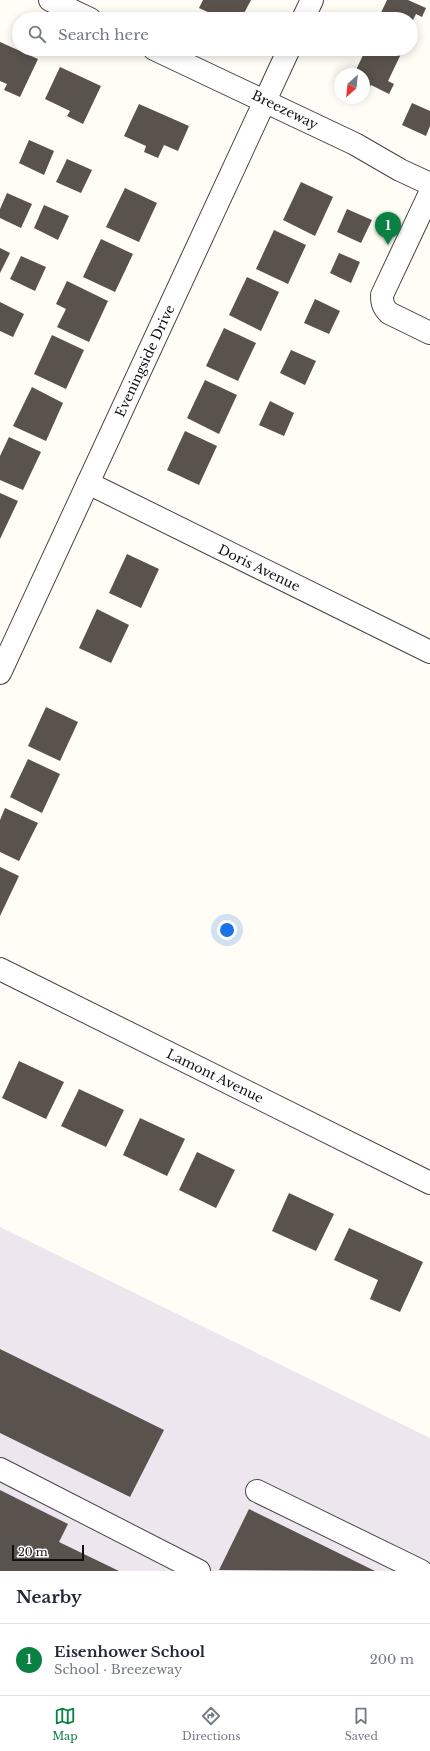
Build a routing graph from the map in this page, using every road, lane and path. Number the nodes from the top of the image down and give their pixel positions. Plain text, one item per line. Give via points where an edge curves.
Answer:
1 (50, 0) edge
2 (312, 0) edge
3 (75, 12) edge
4 (306, 12) edge
5 (169, 56) edge
6 (286, 56) edge
7 (265, 101) junction
8 (421, 180) edge
9 (430, 193) edge
10 (430, 334) edge
11 (88, 484) junction
12 (430, 652) edge
13 (0, 673) edge
14 (0, 969) edge
15 (430, 1182) edge
16 (0, 1469) edge
17 (257, 1491) dead end
18 (199, 1571) edge
19 (421, 1571) edge

1 - 3 street
2 - 4 street
5 - 7 street, Breezeway
6 - 7 street, Eveningside Drive
7 - 8 street, Breezeway via 356,144
7 - 11 street, Eveningside Drive
9 - 10 street via 382,295 384,308 389,313
11 - 12 street, Doris Avenue
11 - 13 street, Eveningside Drive
14 - 15 street, Lamont Avenue
16 - 18 street
17 - 19 street

